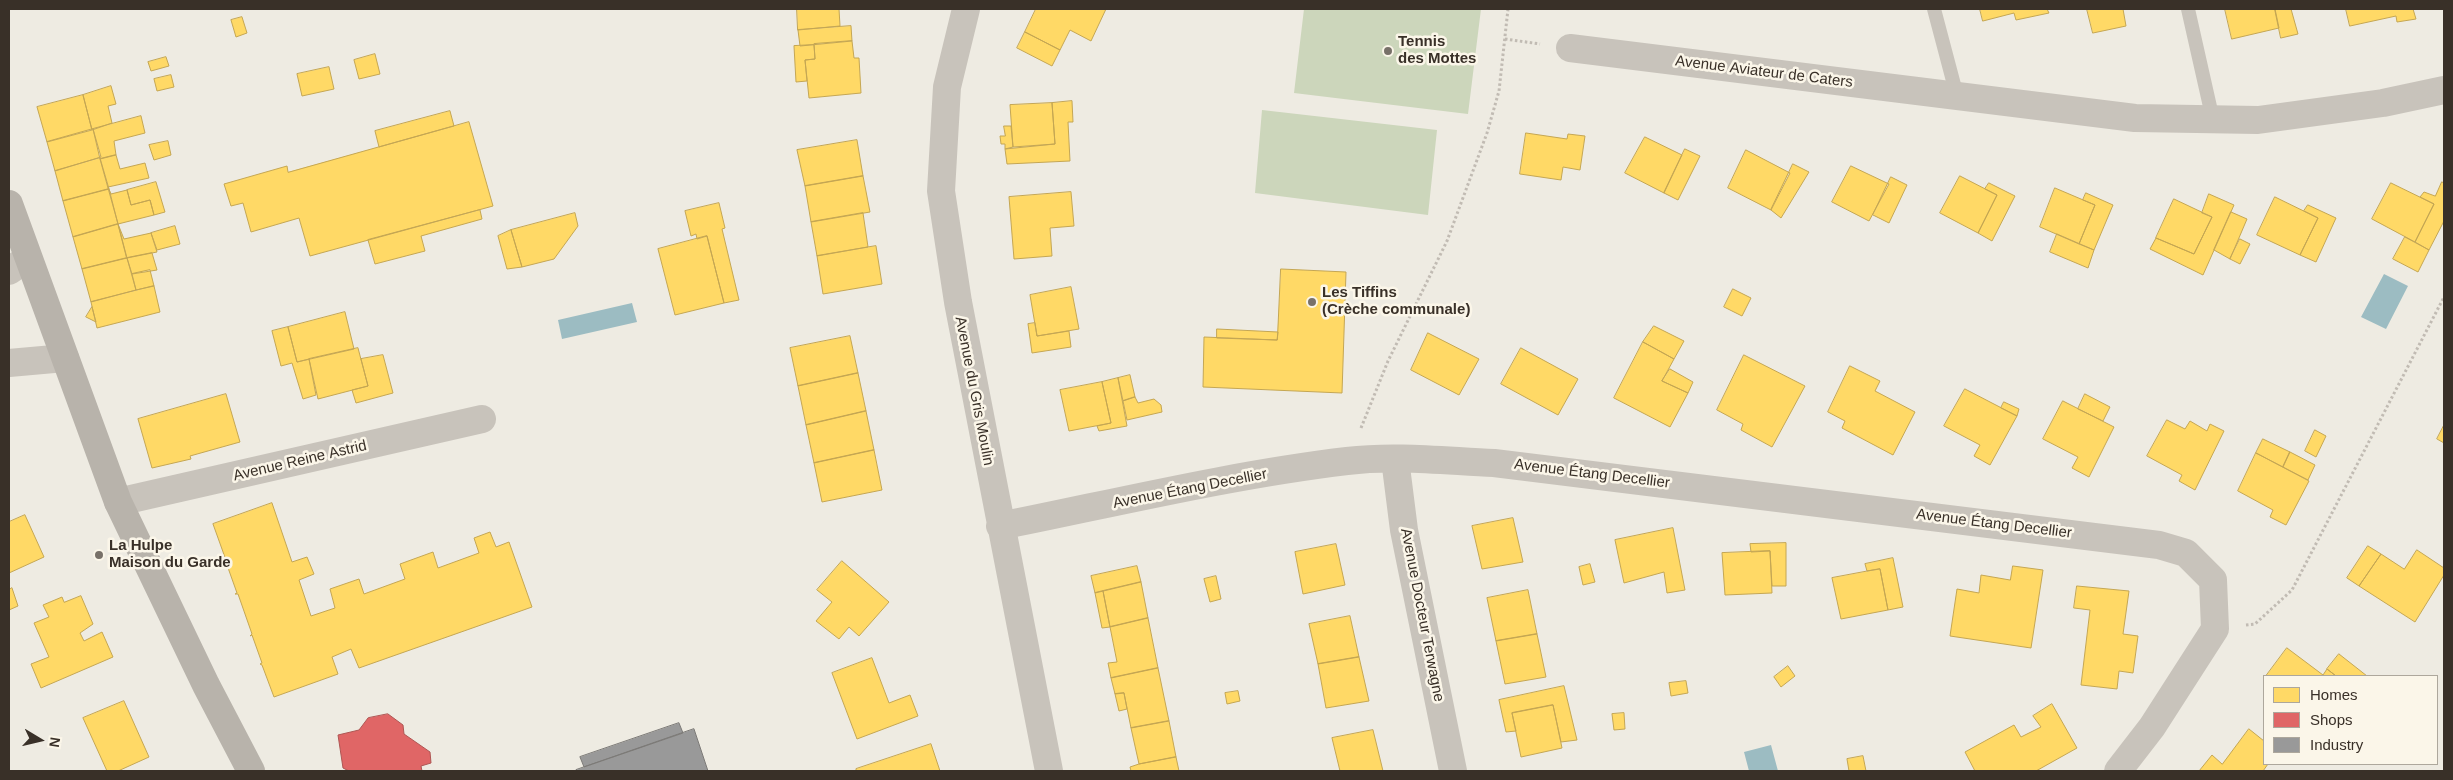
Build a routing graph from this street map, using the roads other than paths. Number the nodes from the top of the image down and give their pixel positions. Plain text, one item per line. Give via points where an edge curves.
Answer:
1 (966, 9) edge
2 (1934, 9) edge
3 (2188, 9) edge
4 (1570, 48) dead end
5 (2444, 90) edge
6 (1957, 96) junction
7 (2213, 120) junction
8 (9, 204) edge
9 (18, 264) edge
10 (64, 358) junction
11 (9, 363) edge
12 (482, 419) dead end
13 (1395, 459) junction
14 (118, 502) junction
15 (1000, 526) junction
16 (251, 771) edge
17 (1049, 771) edge
18 (1453, 771) edge
19 (2118, 771) edge

1 - 15 street, Avenue du Gris Moulin via 947,87 941,191 958,302
2 - 6 lane
3 - 7 lane
4 - 6 street, Avenue Aviateur de Caters
5 - 7 street, Avenue Aviateur de Caters via 2321,113 2258,120
6 - 7 street, Avenue Aviateur de Caters via 2135,118
8 - 9 main road
9 - 10 main road
10 - 11 street
10 - 14 main road
12 - 14 street, Avenue Reine Astrid
13 - 15 street, Avenue Étang Decellier via 1348,461 1241,479
13 - 18 street, Avenue Docteur Terwagne via 1404,530
13 - 19 street, Avenue Étang Decellier via 1494,463 1594,474 2159,545 2186,553 2214,580 2215,629 2152,727
14 - 16 main road
15 - 17 street, Avenue du Gris Moulin

